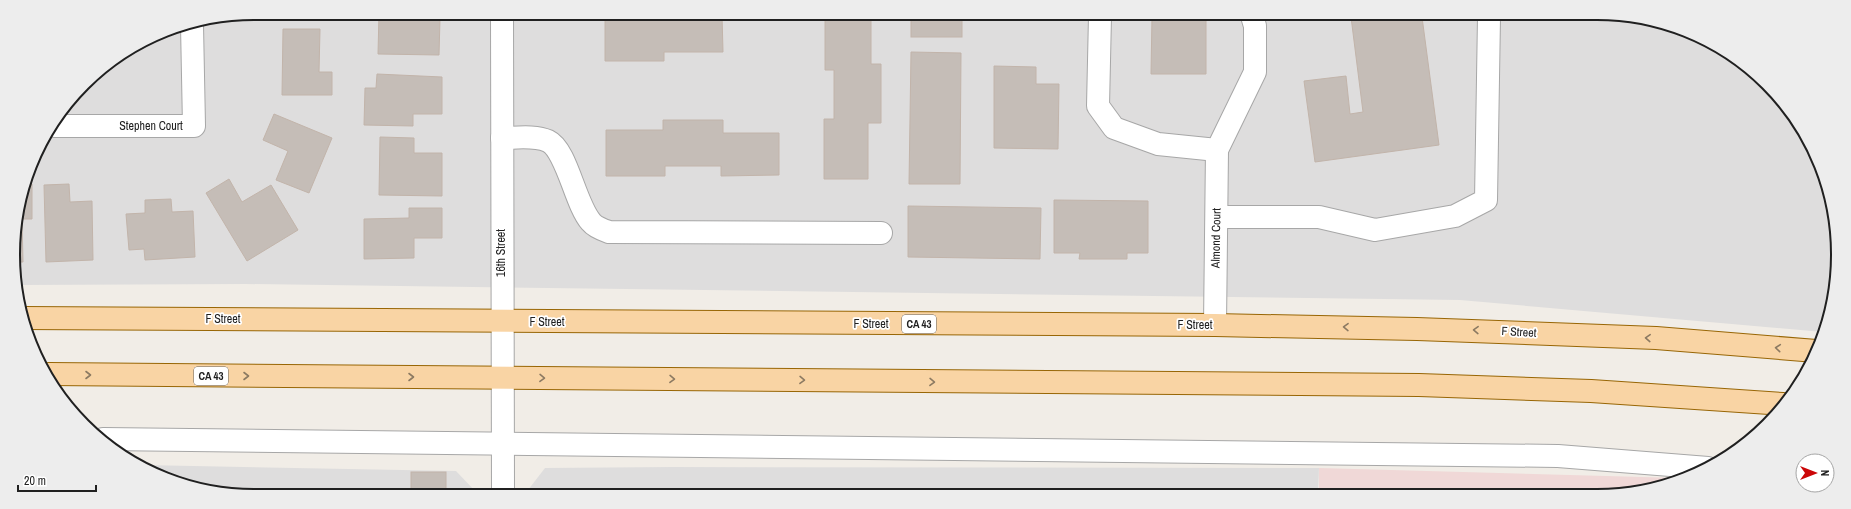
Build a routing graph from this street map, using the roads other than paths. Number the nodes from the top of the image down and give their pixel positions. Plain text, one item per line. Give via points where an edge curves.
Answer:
1 (502, 20) edge
2 (1100, 20) edge
3 (1253, 20) edge
4 (1489, 20) edge
5 (192, 29) edge
6 (59, 126) edge
7 (502, 138) junction
8 (1217, 150) junction
9 (1217, 217) junction
10 (881, 233) dead end
11 (29, 318) edge
12 (502, 322) junction
13 (1215, 325) junction
14 (1810, 351) edge
15 (52, 374) edge
16 (503, 378) junction
17 (1777, 404) edge
18 (110, 439) edge
19 (503, 442) junction
20 (1695, 467) edge
21 (503, 489) edge

1 - 7 street, 16th Street
2 - 8 street via 1098,106 1114,128 1158,144
3 - 8 street via 1255,72
4 - 9 street via 1486,200 1455,216 1375,230 1319,217
5 - 6 street, Stephen Court via 194,126
7 - 10 street via 538,138 554,145 583,211 591,222 609,232
7 - 12 street, 16th Street
8 - 9 street, Almond Court
9 - 13 street, Almond Court
11 - 12 main road, F Street / CA 43
12 - 13 main road, F Street / CA 43
12 - 16 street, 16th Street
14 -> 13 main road, F Street / CA 43 via 1656,338 1502,331
15 -> 16 main road, CA 43
16 -> 17 main road, CA 43 via 1419,385 1584,391
16 - 19 street, 16th Street
18 - 19 street
19 - 20 street via 1558,456
19 - 21 street, 16th Street

